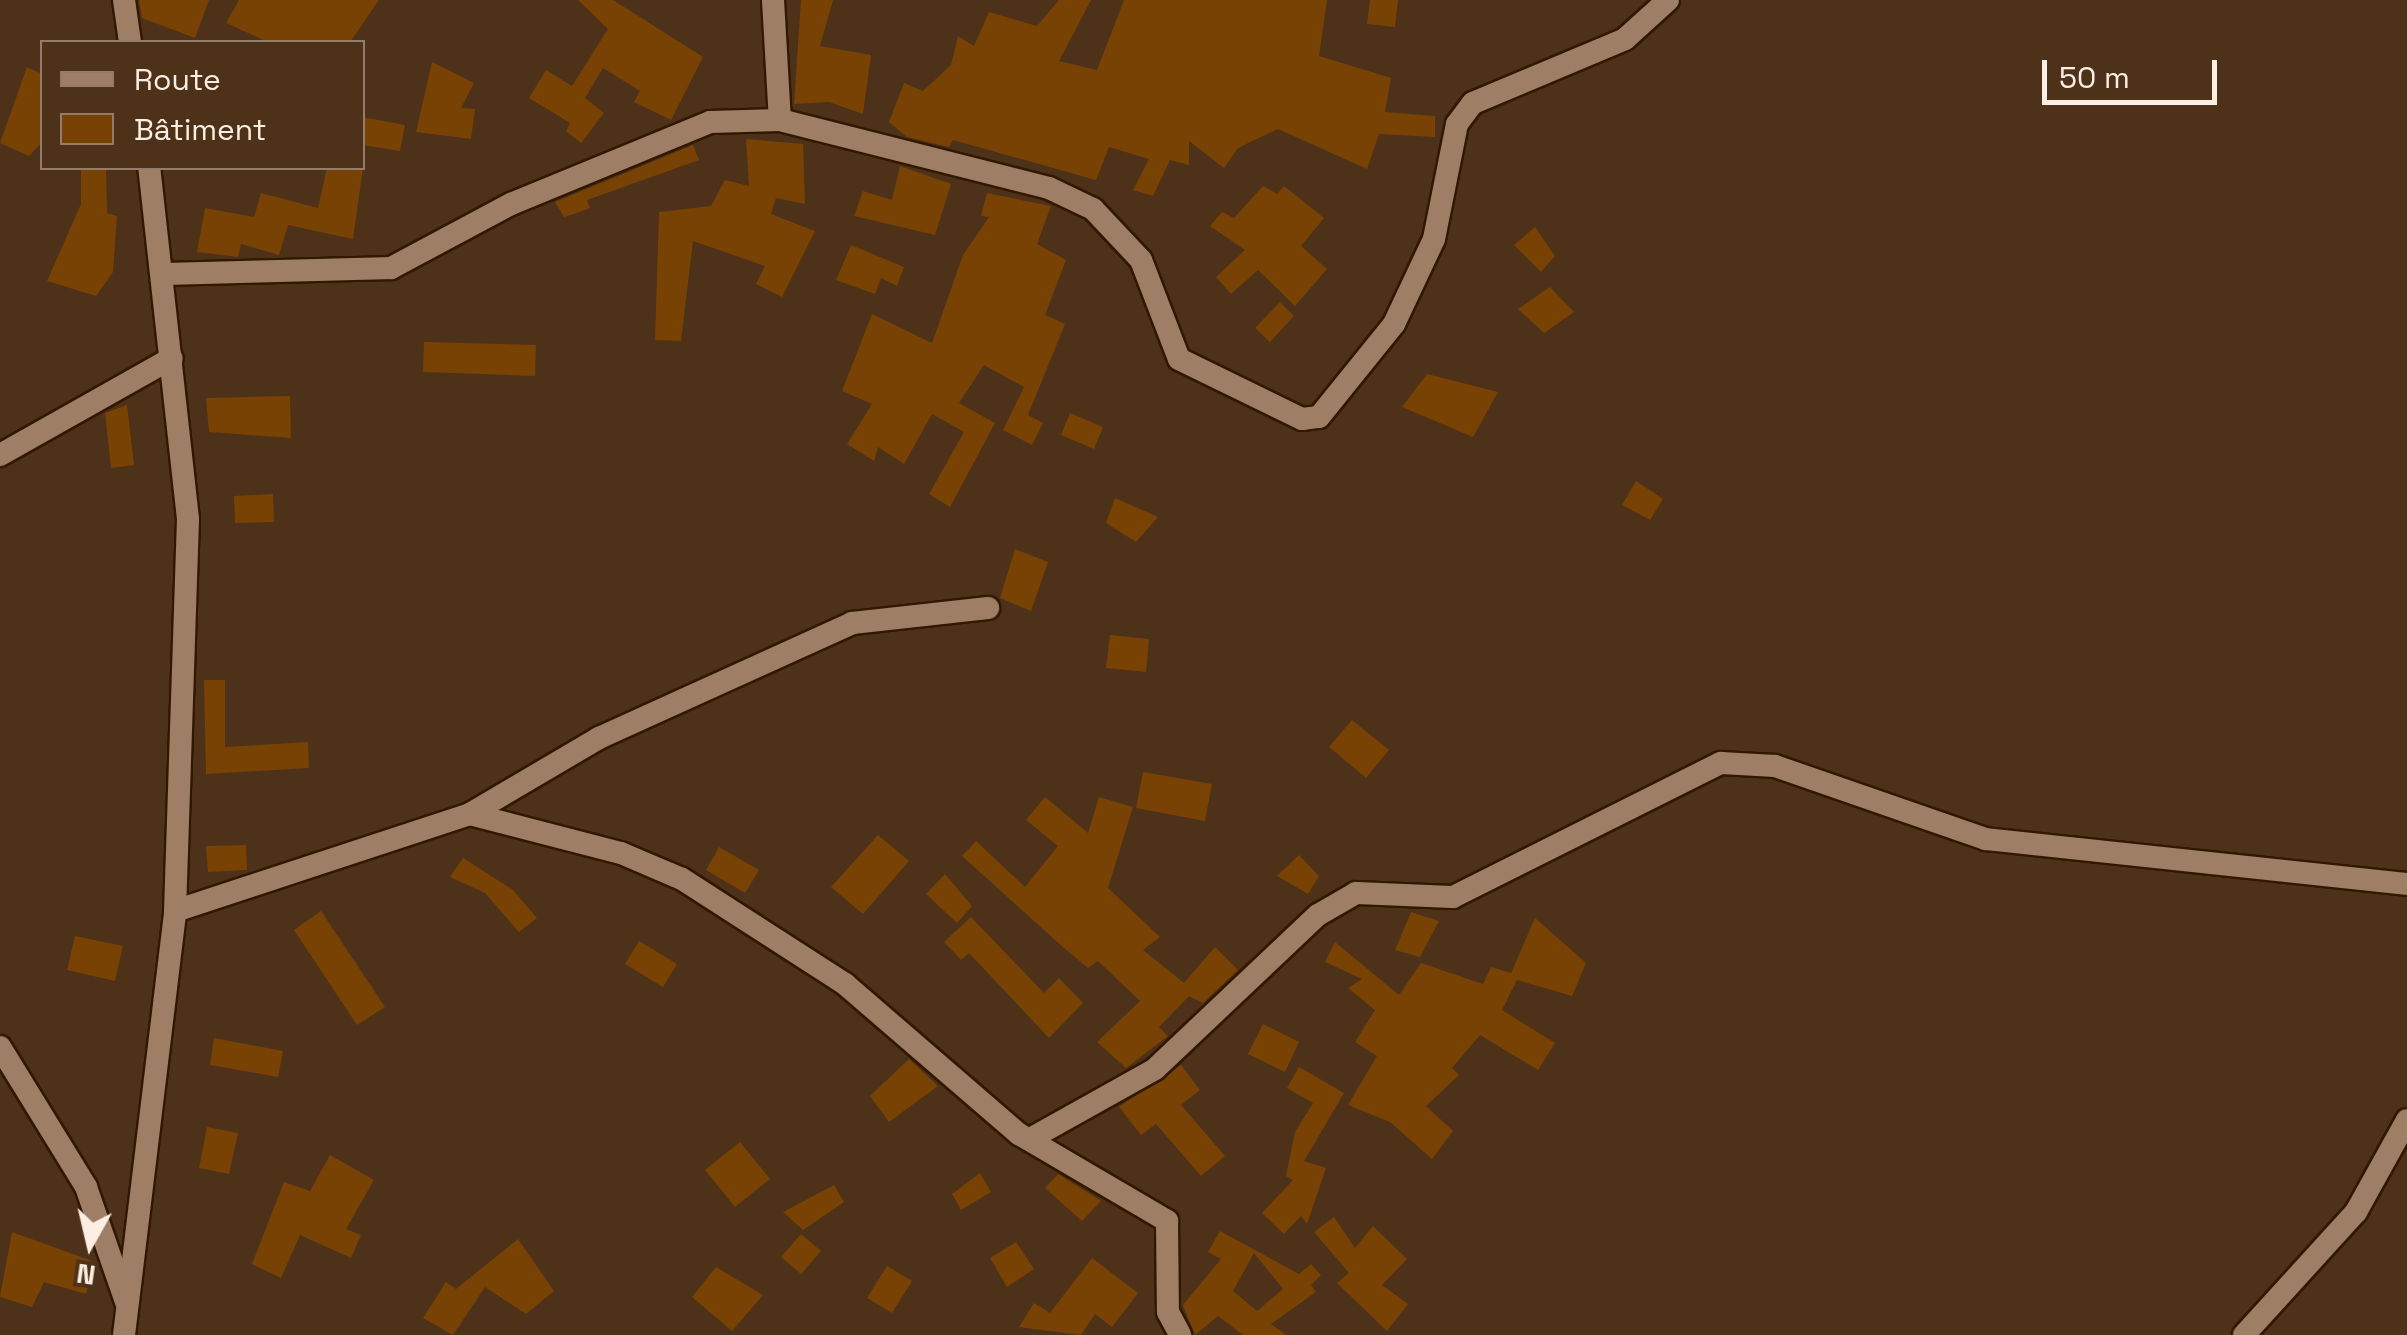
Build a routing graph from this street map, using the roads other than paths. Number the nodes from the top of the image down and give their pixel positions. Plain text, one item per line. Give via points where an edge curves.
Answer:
1 (124, 0) edge
2 (773, 0) edge
3 (1668, 0) edge
4 (130, 40) edge
5 (780, 120) junction
6 (149, 170) edge
7 (166, 274) junction
8 (172, 358) junction
9 (23, 444) junction
10 (0, 455) edge
11 (0, 476) edge
12 (988, 608) dead end
13 (470, 814) junction
14 (2407, 884) edge
15 (176, 910) junction
16 (0, 1047) edge
17 (2407, 1120) edge
18 (1030, 1139) junction
19 (129, 1310) junction
20 (124, 1335) edge
21 (1180, 1335) edge
22 (2244, 1335) edge

1 - 4 street
2 - 5 street
3 - 5 street via 1625,39 1473,103 1458,124 1434,239 1394,324 1319,417 1302,419 1179,359 1141,260 1093,209 1049,188
5 - 7 street via 710,122 511,204 392,268
6 - 7 street
7 - 8 street
8 - 9 street
8 - 15 street via 188,519
9 - 10 street
9 - 11 street
12 - 13 street via 852,623 599,738
13 - 15 street
13 - 18 street via 621,853 682,879 844,984
14 - 18 street via 1986,839 1775,766 1720,763 1453,897 1356,893 1318,914 1155,1068
15 - 19 street
16 - 19 street via 86,1187
17 - 22 street via 2356,1212
18 - 21 street via 1167,1221 1168,1312
19 - 20 street

